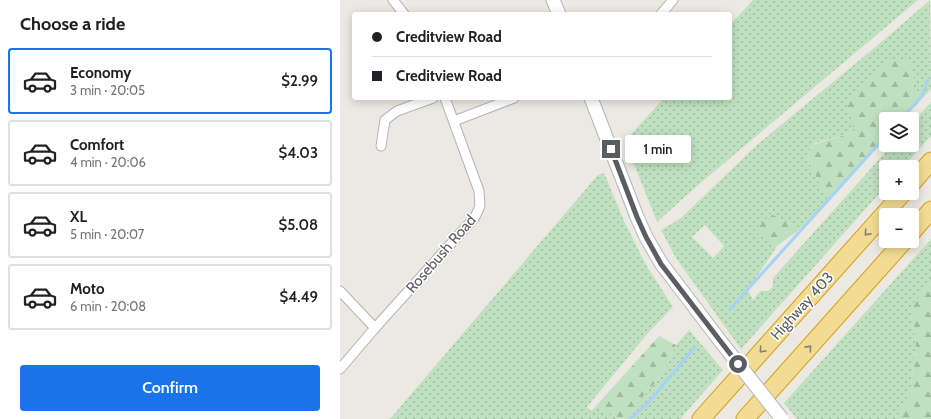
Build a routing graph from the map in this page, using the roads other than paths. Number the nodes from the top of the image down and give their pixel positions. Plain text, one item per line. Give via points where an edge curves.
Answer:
1 (393, 0) edge
2 (553, 0) edge
3 (673, 0) edge
4 (402, 12) edge
5 (558, 12) edge
6 (663, 12) edge
7 (427, 100) edge
8 (446, 100) edge
9 (509, 100) edge
10 (592, 100) edge
11 (454, 121) junction
12 (381, 146) dead end
13 (931, 161) edge
14 (919, 174) edge
15 (897, 200) edge
16 (931, 210) edge
17 (919, 224) edge
18 (898, 248) edge
19 (340, 291) edge
20 (375, 328) junction
21 (340, 369) edge
22 (701, 419) edge
23 (745, 419) edge
24 (782, 419) edge

1 - 4 street
2 - 5 main road
3 - 6 street
7 - 12 street via 397,111 385,120
8 - 11 street, Rosebush Road
9 - 11 street
10 - 24 main road, bridge via 637,217 661,264
11 - 20 street, Rosebush Road via 479,191 480,206 475,217
13 - 14 highway
15 -> 22 highway, Highway 403
16 - 17 highway
23 -> 18 highway
19 - 20 street
20 - 21 street, Rosebush Road

